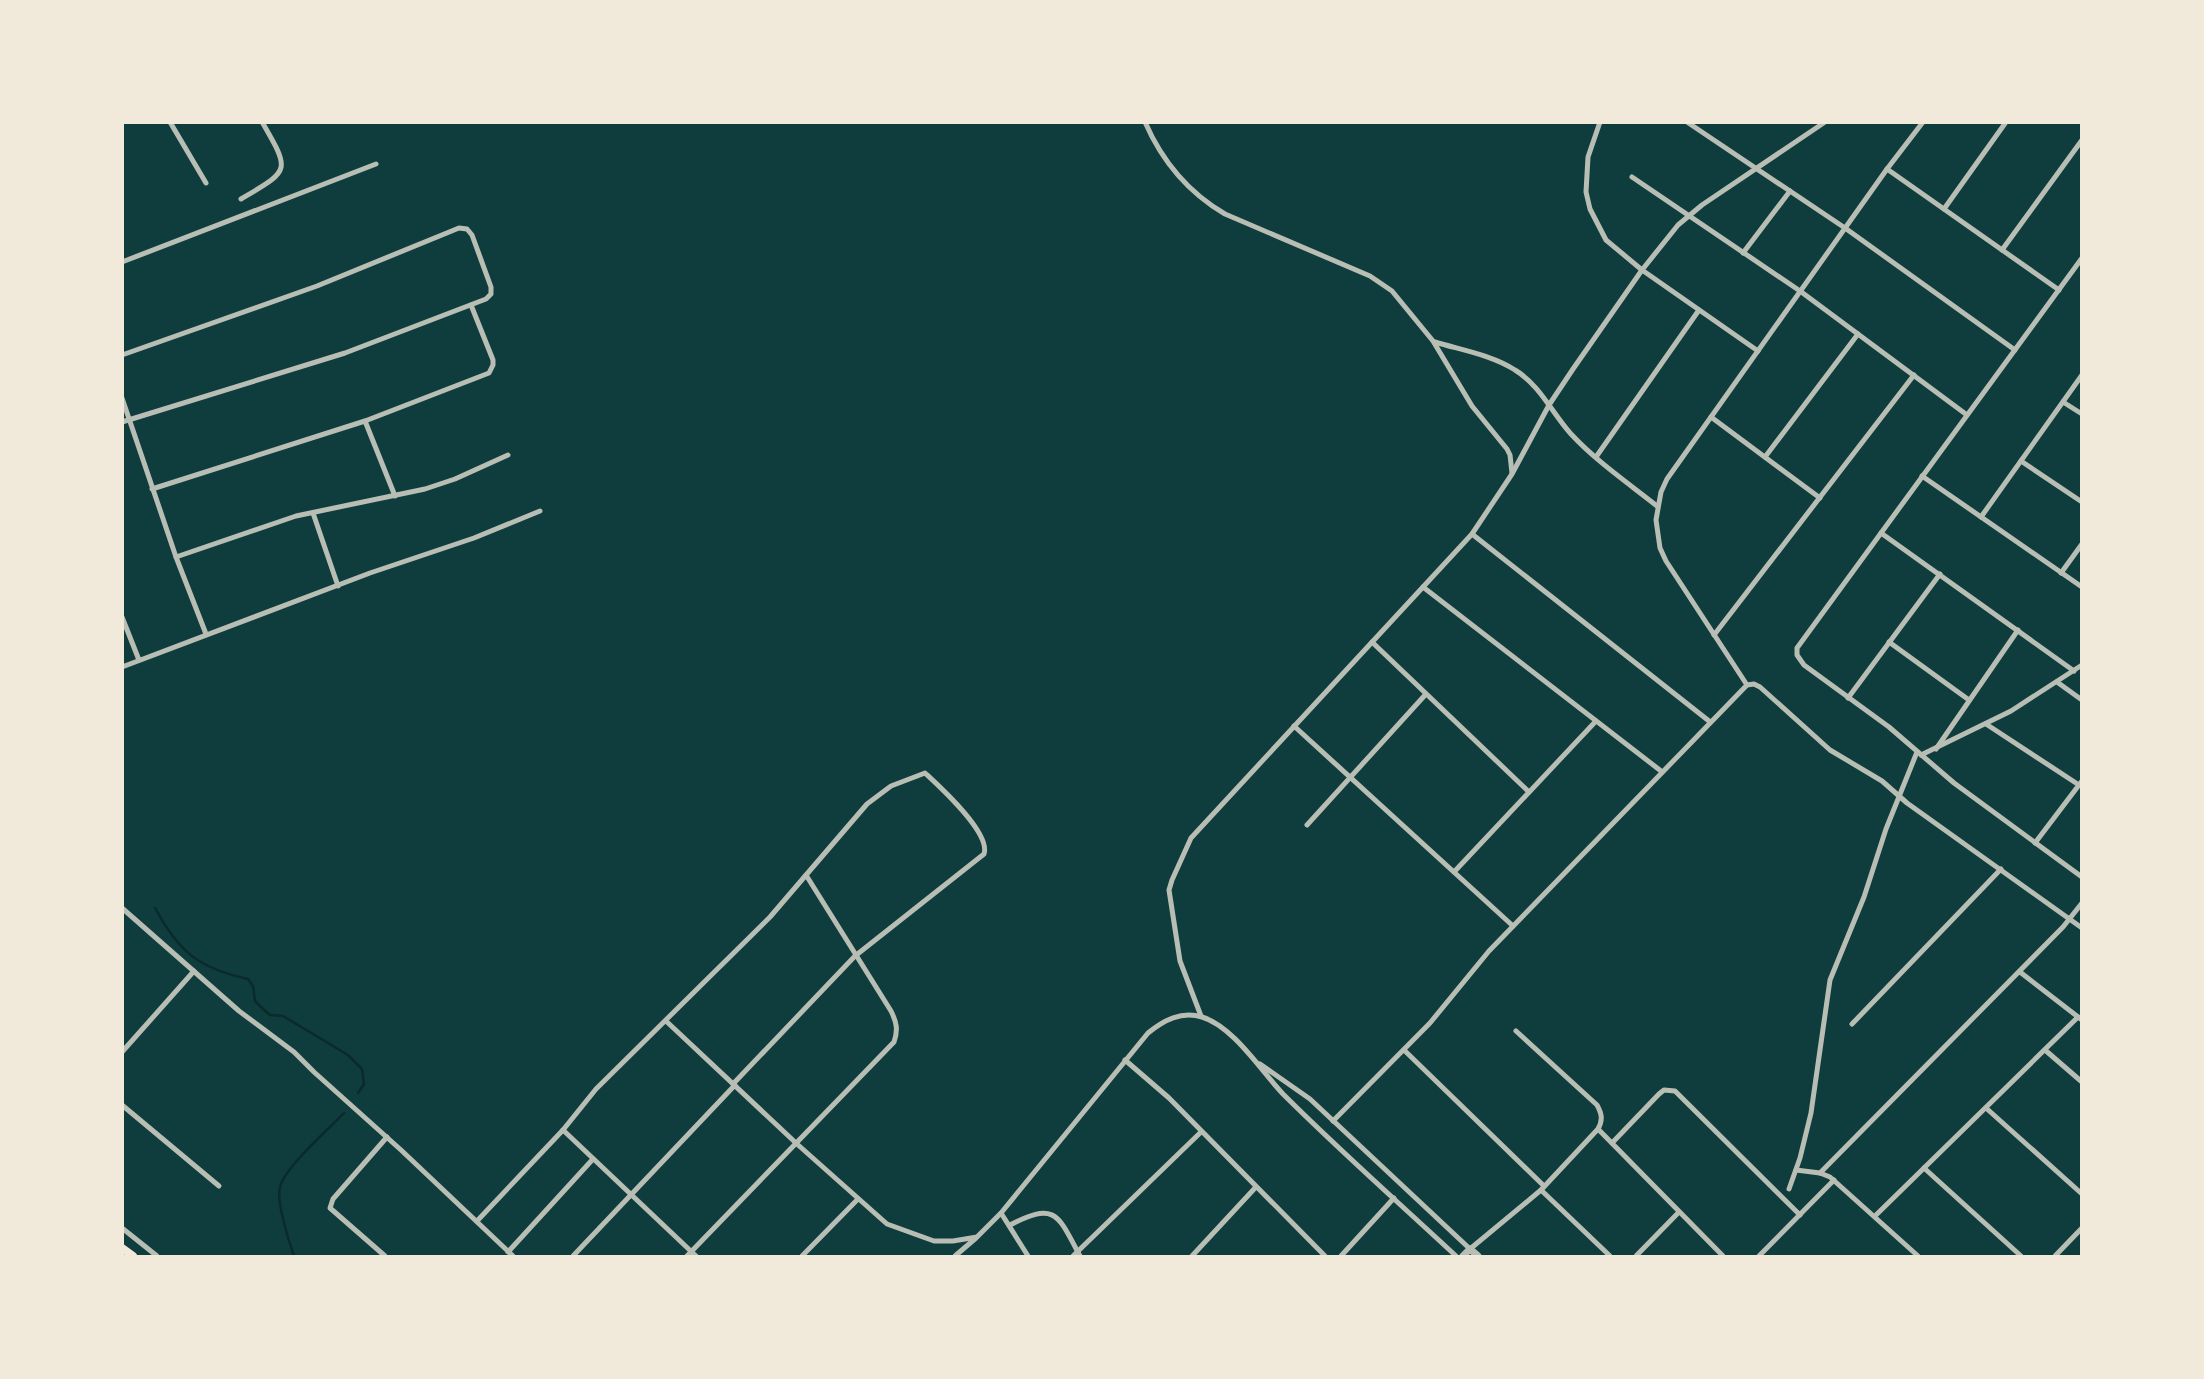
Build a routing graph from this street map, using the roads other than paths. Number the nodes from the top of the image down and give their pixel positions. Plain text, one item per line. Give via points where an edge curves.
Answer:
1 (262, 122) edge
2 (1146, 122) edge
3 (1600, 122) edge
4 (1687, 122) edge
5 (1825, 122) edge
6 (1923, 122) edge
7 (2006, 122) edge
8 (171, 123) edge
9 (2081, 140) edge
10 (376, 164) dead end
11 (1755, 168) junction
12 (1887, 169) junction
13 (1632, 177) dead end
14 (206, 183) dead end
15 (1790, 191) junction
16 (241, 199) dead end
17 (1944, 209) junction
18 (1688, 216) junction
19 (1845, 228) junction
20 (2002, 250) junction
21 (1744, 253) junction
22 (2081, 258) edge
23 (122, 262) edge
24 (1642, 270) junction
25 (2059, 290) junction
26 (1800, 291) junction
27 (471, 305) junction
28 (1699, 310) junction
29 (1858, 334) junction
30 (1433, 341) junction
31 (2015, 349) junction
32 (1758, 351) junction
33 (122, 355) edge
34 (2081, 375) edge
35 (1914, 376) junction
36 (122, 398) edge
37 (2063, 402) junction
38 (1549, 405) junction
39 (2081, 414) edge
40 (1967, 415) junction
41 (1711, 417) junction
42 (126, 421) edge
43 (365, 421) junction
44 (509, 455) dead end
45 (1596, 457) junction
46 (1765, 457) junction
47 (2021, 461) junction
48 (1512, 474) junction
49 (1922, 477) junction
50 (152, 489) junction
51 (396, 496) junction
52 (1820, 498) junction
53 (2081, 502) edge
54 (1657, 506) junction
55 (540, 511) dead end
56 (313, 513) junction
57 (1981, 517) junction
58 (1881, 533) junction
59 (1472, 534) junction
60 (2081, 544) edge
61 (176, 556) junction
62 (2061, 573) junction
63 (1940, 574) junction
64 (338, 586) junction
65 (1423, 587) junction
66 (2081, 587) edge
67 (122, 617) edge
68 (2018, 630) junction
69 (206, 634) junction
70 (1714, 635) junction
71 (1372, 642) junction
72 (1889, 642) junction
73 (139, 660) junction
74 (2081, 665) edge
75 (122, 667) edge
76 (2074, 671) junction
77 (2057, 682) junction
78 (1747, 685) junction
79 (1426, 694) junction
80 (1848, 698) junction
81 (1969, 700) junction
82 (2081, 700) edge
83 (1596, 721) junction
84 (1709, 721) junction
85 (1986, 724) junction
86 (1294, 726) junction
87 (1936, 749) junction
88 (1919, 754) junction
89 (1661, 771) junction
90 (1351, 777) junction
91 (2080, 783) edge
92 (1529, 792) junction
93 (1899, 796) junction
94 (1307, 825) dead end
95 (2035, 843) junction
96 (2001, 869) junction
97 (1454, 872) junction
98 (806, 875) junction
99 (2081, 877) edge
100 (2081, 903) edge
101 (122, 908) edge
102 (2070, 920) junction
103 (1513, 926) junction
104 (2081, 928) edge
105 (855, 956) junction
106 (194, 971) junction
107 (2020, 972) junction
108 (1201, 1016) junction
109 (2080, 1018) edge
110 (666, 1020) junction
111 (1852, 1024) dead end
112 (1516, 1031) dead end
113 (2045, 1050) junction
114 (1404, 1051) junction
115 (122, 1052) edge
116 (1125, 1060) junction
117 (1258, 1063) junction
118 (2081, 1082) edge
119 (734, 1085) junction
120 (122, 1105) edge
121 (1986, 1108) junction
122 (1333, 1121) junction
123 (1598, 1129) junction
124 (563, 1130) junction
125 (1201, 1132) junction
126 (387, 1137) junction
127 (1612, 1143) junction
128 (797, 1144) junction
129 (593, 1159) junction
130 (1924, 1168) junction
131 (1796, 1170) junction
132 (1820, 1173) junction
133 (1834, 1180) junction
134 (219, 1186) dead end
135 (1255, 1188) junction
136 (1542, 1188) junction
137 (1789, 1189) dead end
138 (631, 1194) junction
139 (2081, 1194) edge
140 (1394, 1198) junction
141 (858, 1199) junction
142 (1679, 1212) junction
143 (1001, 1213) junction
144 (1800, 1215) junction
145 (1875, 1216) junction
146 (477, 1221) junction
147 (1010, 1225) junction
148 (122, 1228) edge
149 (2081, 1228) edge
150 (977, 1237) junction
151 (122, 1248) edge
152 (1201, 1248) junction
153 (1470, 1249) junction
154 (510, 1254) edge
155 (691, 1255) edge
156 (1077, 1255) edge
157 (133, 1256) edge
158 (156, 1256) edge
159 (385, 1256) edge
160 (573, 1256) edge
161 (802, 1256) edge
162 (955, 1256) edge
163 (1028, 1256) edge
164 (1192, 1256) edge
165 (1204, 1256) edge
166 (1325, 1256) edge
167 (1341, 1256) edge
168 (1456, 1256) edge
169 (1463, 1256) edge
170 (1478, 1256) edge
171 (1610, 1256) edge
172 (1636, 1256) edge
173 (1723, 1256) edge
174 (1759, 1256) edge
175 (1918, 1256) edge
176 (2021, 1256) edge
177 (2055, 1256) edge

1 - 16 street via 281,155 282,168 277,178
2 - 30 street via 1173,169 1210,205 1381,283
3 - 24 street via 1585,175 1590,209 1606,240
4 - 11 street
5 - 11 street
6 - 12 street
7 - 17 street
8 - 14 street
9 - 20 street
10 - 23 street
11 - 15 street
11 - 18 street
12 - 17 street
12 - 19 street
13 - 18 street
15 - 19 street
15 - 21 street
17 - 20 street
18 - 21 street
18 - 24 street
19 - 26 street
19 - 31 street
20 - 25 street
21 - 26 street
22 - 25 street
24 - 28 street
24 - 38 street
25 - 31 street
26 - 29 street
26 - 32 street
27 - 33 street via 489,297 492,290 470,232 459,228 305,290
27 - 42 street via 345,353
27 - 43 street via 493,360 489,373
28 - 32 street
28 - 45 street
29 - 35 street
29 - 46 street
30 - 38 street via 1505,364 1531,382
30 - 48 street via 1472,406 1507,449
31 - 40 street
32 - 41 street
34 - 37 street
35 - 40 street
35 - 52 street
36 - 42 street
37 - 39 street
37 - 47 street
38 - 45 street
38 - 48 street
40 - 49 street
41 - 46 street
41 - 54 street via 1667,479
42 - 50 street
43 - 50 street
43 - 51 street
44 - 51 street
45 - 54 street
46 - 52 street
47 - 53 street
47 - 57 street
48 - 59 street
49 - 57 street
49 - 58 street
50 - 61 street
51 - 56 street
52 - 70 street
54 - 70 street via 1660,548
55 - 64 street
56 - 61 street
56 - 64 street
57 - 62 street
58 - 63 street
58 - 80 street via 1797,648 1799,661
59 - 65 street
59 - 84 street
60 - 62 street
61 - 69 street
62 - 66 street
63 - 68 street
63 - 72 street
64 - 69 street
65 - 71 street
65 - 83 street
67 - 73 street
68 - 76 street
68 - 81 street
69 - 73 street
70 - 78 street
71 - 79 street
71 - 86 street
72 - 80 street
72 - 81 street
73 - 75 street
74 - 76 street
76 - 77 street
77 - 82 street
77 - 85 street
78 - 84 street
78 - 93 street via 1760,687 1830,750 1873,774
79 - 90 street
79 - 92 street
80 - 88 street
81 - 87 street
83 - 89 street
83 - 92 street
84 - 89 street
85 - 87 street
85 - 91 street
86 - 90 street
86 - 108 street via 1197,830 1172,880 1170,901 1180,961
87 - 88 street
88 - 93 street
88 - 95 street
89 - 103 street
90 - 94 street
90 - 97 street
91 - 95 street
92 - 97 street
93 - 96 street
93 - 131 street via 1830,981 1811,1113
95 - 99 street
96 - 102 street
96 - 111 street
97 - 103 street
98 - 105 street
98 - 105 street via 875,797 925,773 961,807 985,844 984,854
98 - 110 street
100 - 102 street
101 - 106 street
102 - 104 street
102 - 107 street
103 - 114 street
105 - 119 street
105 - 128 street via 896,1021 894,1042
106 - 115 street
106 - 126 street via 294,1052
107 - 109 street
107 - 132 street
108 - 116 street via 1184,1015 1161,1023
108 - 117 street via 1222,1028
109 - 113 street
110 - 119 street
110 - 124 street via 596,1089
112 - 123 street via 1597,1105 1602,1121
113 - 118 street
113 - 121 street
114 - 122 street
114 - 136 street
116 - 125 street
116 - 143 street
117 - 122 street
117 - 140 street via 1283,1094
119 - 128 street
119 - 138 street
120 - 134 street
121 - 130 street
121 - 139 street
122 - 153 street
123 - 127 street
123 - 136 street
124 - 129 street
124 - 146 street
125 - 135 street
125 - 156 street
126 - 146 street
126 - 159 street via 330,1208
127 - 142 street
127 - 144 street via 1659,1094 1675,1091
128 - 141 street
128 - 155 street
129 - 138 street
129 - 154 street
130 - 145 street
130 - 176 street
131 - 132 street
131 - 137 street
132 - 133 street
133 - 144 street
133 - 145 street
135 - 152 street
135 - 166 street
136 - 153 street
136 - 171 street
138 - 155 street
138 - 160 street
140 - 167 street
140 - 168 street
141 - 150 street via 887,1224 910,1234 934,1241
141 - 161 street
142 - 172 street
142 - 173 street
143 - 147 street
143 - 150 street
144 - 174 street
145 - 175 street
146 - 154 street
147 - 156 street via 1030,1215 1051,1213 1062,1223
147 - 163 street
148 - 158 street
149 - 177 street
150 - 162 street
151 - 157 main road
152 - 164 street
152 - 165 street
153 - 169 street
153 - 170 street

